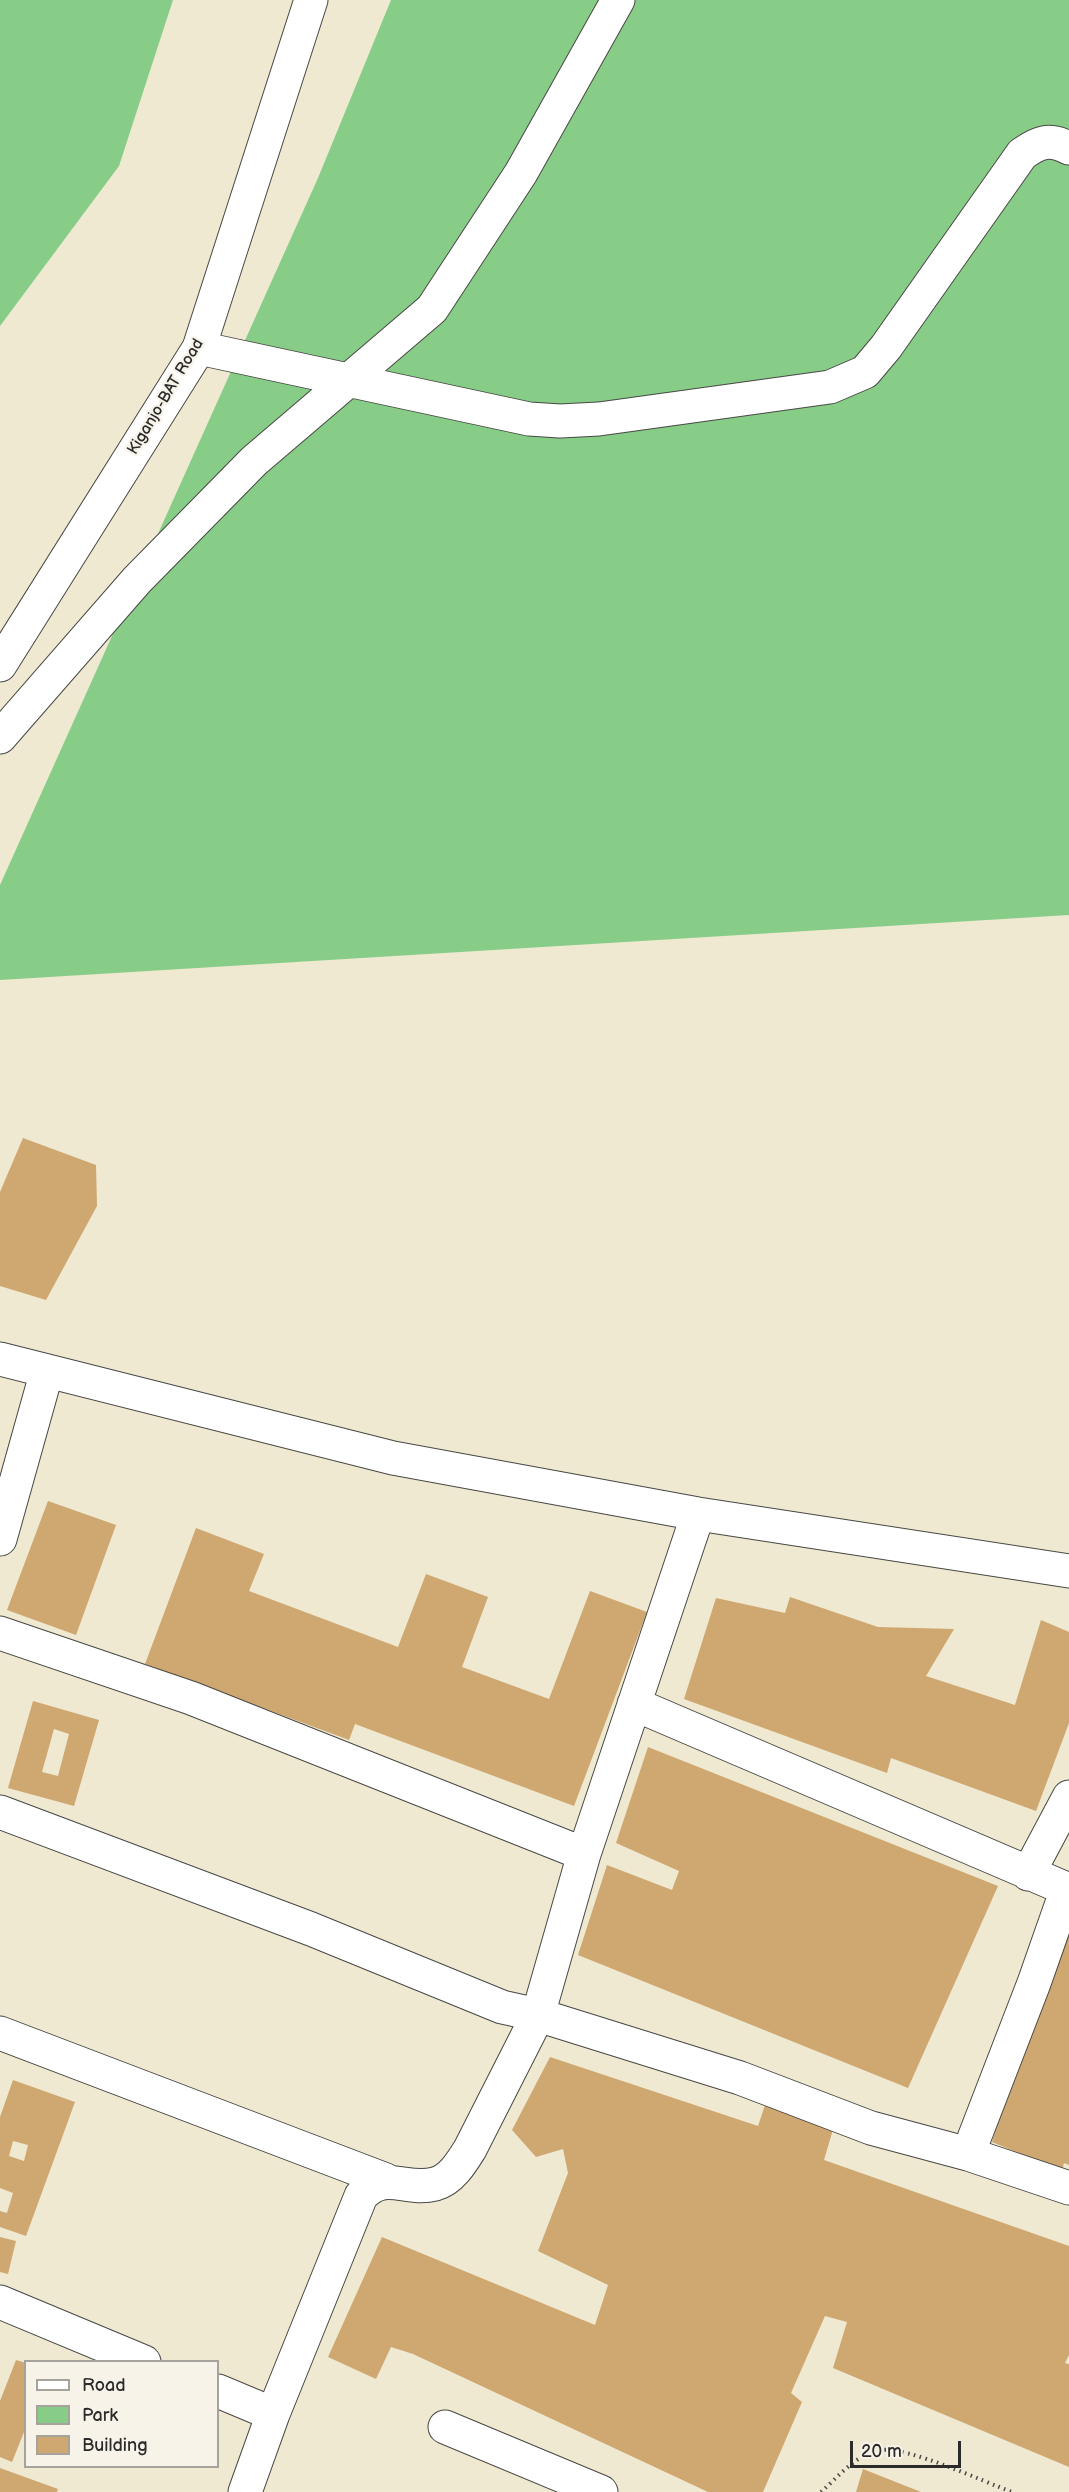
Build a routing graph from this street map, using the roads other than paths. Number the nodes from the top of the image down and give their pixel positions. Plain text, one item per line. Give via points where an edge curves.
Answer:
1 (310, 0) edge
2 (618, 0) edge
3 (1069, 148) edge
4 (199, 348) junction
5 (348, 380) junction
6 (0, 665) edge
7 (0, 737) edge
8 (0, 1359) edge
9 (47, 1371) junction
10 (698, 1514) junction
11 (0, 1539) edge
12 (1069, 1571) edge
13 (0, 1633) edge
14 (634, 1704) junction
15 (1069, 1797) edge
16 (0, 1812) edge
17 (584, 1854) junction
18 (1029, 1874) junction
19 (1068, 1890) edge
20 (538, 2014) junction
21 (0, 2033) edge
22 (968, 2154) junction
23 (386, 2180) junction
24 (1069, 2188) edge
25 (0, 2302) edge
26 (142, 2360) edge
27 (219, 2391) edge
28 (273, 2414) junction
29 (445, 2427) dead end
30 (245, 2492) edge
31 (601, 2492) edge

1 - 4 street, Kiganjo-BAT Road
2 - 5 street via 521,173 432,309
3 - 5 street via 1038,142 1022,154 886,347 865,372 830,387 560,421 529,419
4 - 5 street
4 - 6 street, Kiganjo-BAT Road
5 - 7 street via 254,461 137,580
8 - 9 street
9 - 10 street via 393,1458
9 - 11 street
10 - 12 street
10 - 14 street
13 - 17 street via 191,1698
14 - 17 street
14 - 18 street
15 - 18 street
16 - 20 street via 311,1929 502,2007
17 - 20 street
18 - 19 street
19 - 22 street
20 - 22 street via 740,2078 872,2128
20 - 23 street via 458,2168 436,2184 406,2185
21 - 23 street
22 - 24 street
23 - 28 street via 369,2187 361,2196
25 - 26 street
27 - 28 street
28 - 30 street
29 - 31 street

